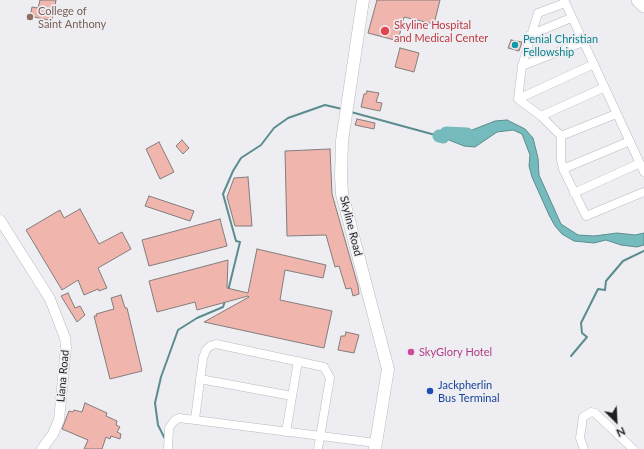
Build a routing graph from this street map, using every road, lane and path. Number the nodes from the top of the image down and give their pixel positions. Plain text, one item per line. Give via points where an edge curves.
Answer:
1 (363, 0) edge
2 (564, 2) edge
3 (571, 18) junction
4 (530, 36) junction
5 (583, 42) junction
6 (594, 64) junction
7 (522, 66) junction
8 (603, 88) junction
9 (518, 98) junction
10 (616, 114) junction
11 (541, 116) junction
12 (561, 136) junction
13 (630, 141) junction
14 (640, 163) junction
15 (563, 169) junction
16 (644, 172) edge
17 (644, 192) edge
18 (574, 193) junction
19 (0, 220) edge
20 (298, 361) junction
21 (200, 379) junction
22 (292, 396) junction
23 (195, 419) junction
24 (286, 432) junction
25 (319, 436) junction
26 (375, 446) edge
27 (42, 449) edge
28 (168, 449) edge
29 (318, 449) edge
30 (584, 449) edge
31 (633, 449) edge

1 - 26 main road, Skyline Road via 342,141 342,194 388,369
2 - 3 street
2 - 4 street via 538,13
3 - 4 street
3 - 5 street
4 - 7 street
5 - 6 street
5 - 7 street
6 - 8 street
6 - 9 street
7 - 9 street
8 - 10 street
8 - 11 street
9 - 11 street
10 - 12 street
10 - 13 street
11 - 12 street
12 - 15 street
13 - 14 street
13 - 15 street
14 - 16 street
14 - 18 street
15 - 18 street
17 - 18 street via 586,216
19 - 27 street, Liana Road via 50,299 65,338 59,420
20 - 21 street via 216,344 206,350
20 - 22 street
20 - 25 street via 324,367 330,378
21 - 22 street
21 - 23 street
22 - 24 street
23 - 24 street
23 - 28 street via 179,418 174,421 170,428
24 - 25 street
25 - 26 street
25 - 29 street
30 - 31 street via 580,438 583,417 592,412

